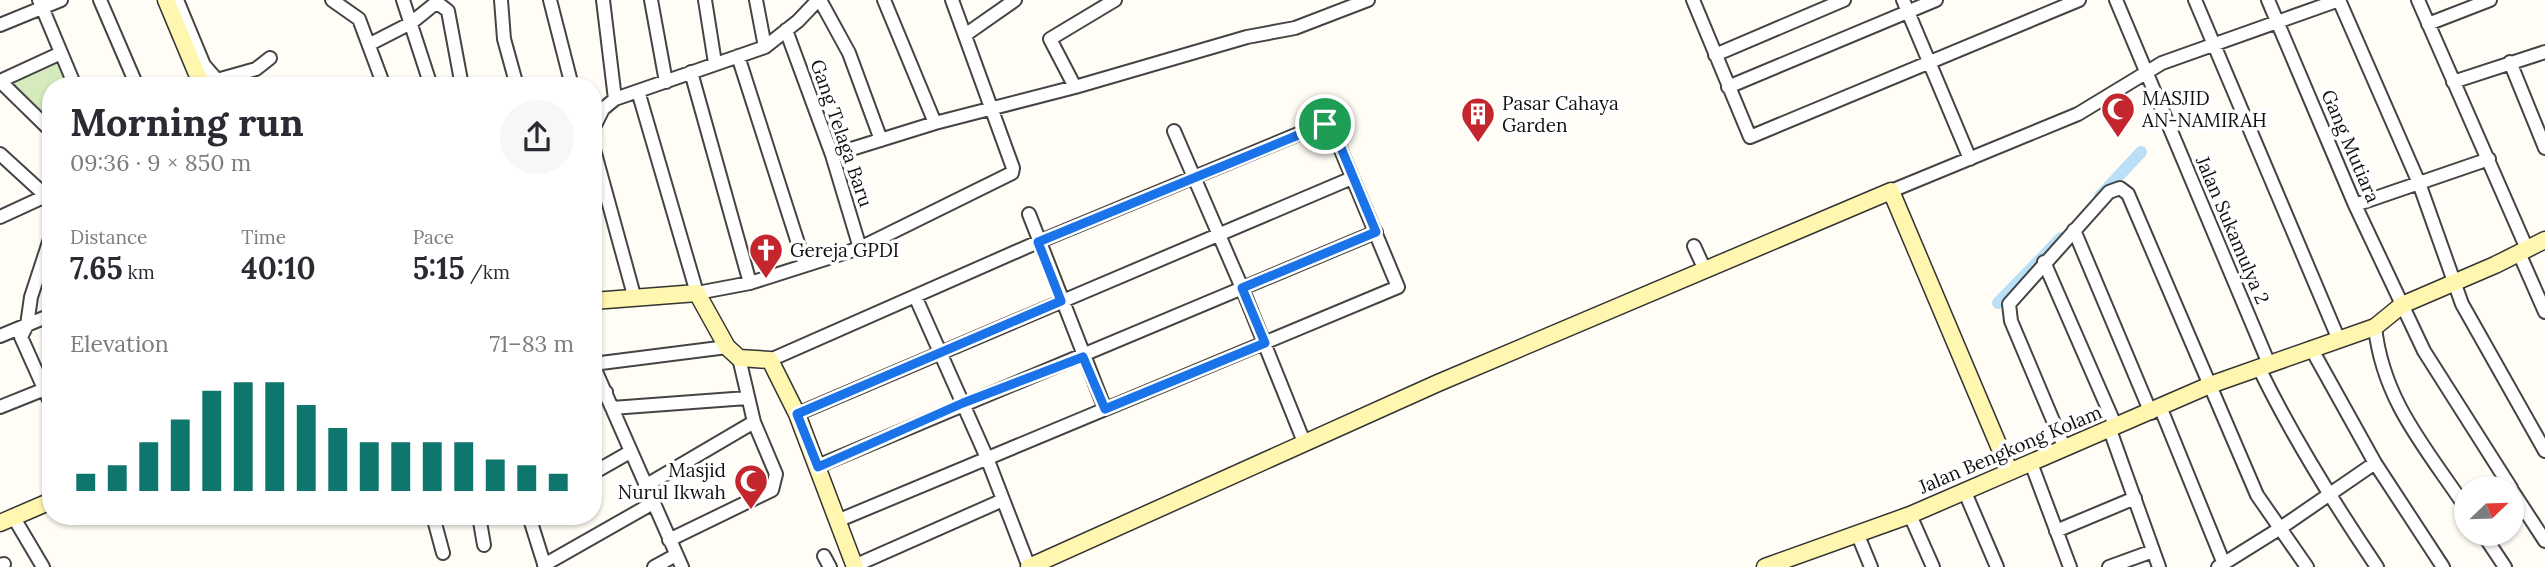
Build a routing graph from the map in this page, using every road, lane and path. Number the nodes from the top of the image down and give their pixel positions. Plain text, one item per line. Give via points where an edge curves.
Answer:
1 (61, 0) edge
2 (100, 0) edge
3 (166, 0) edge
4 (177, 0) edge
5 (332, 0) edge
6 (404, 0) edge
7 (501, 0) edge
8 (550, 0) edge
9 (603, 0) edge
10 (651, 0) edge
11 (705, 0) edge
12 (755, 0) edge
13 (819, 0) edge
14 (884, 0) edge
15 (952, 0) edge
16 (1015, 0) edge
17 (1115, 0) edge
18 (1368, 0) edge
19 (1844, 0) edge
20 (1936, 0) edge
21 (2080, 0) edge
22 (2116, 0) edge
23 (2195, 0) edge
24 (2268, 0) edge
25 (2339, 0) edge
26 (2418, 0) edge
27 (2490, 0) edge
28 (1695, 1) edge
29 (436, 3) edge
30 (40, 4) edge
31 (1905, 6) edge
32 (2278, 22) junction
33 (411, 23) junction
34 (0, 24) edge
35 (2428, 24) junction
36 (786, 30) junction
37 (965, 35) junction
38 (370, 44) junction
39 (2216, 45) junction
40 (765, 47) junction
41 (2545, 52) edge
42 (61, 54) junction
43 (1715, 55) junction
44 (738, 56) junction
45 (270, 58) dead end
46 (2510, 62) junction
47 (715, 63) junction
48 (1929, 65) junction
49 (691, 72) junction
50 (2145, 72) junction
51 (71, 77) edge
52 (133, 77) edge
53 (198, 77) edge
54 (214, 77) edge
55 (228, 77) edge
56 (381, 77) edge
57 (428, 77) edge
58 (460, 77) edge
59 (515, 77) edge
60 (570, 77) edge
61 (666, 82) junction
62 (2454, 82) junction
63 (1075, 87) junction
64 (1728, 87) junction
65 (638, 91) junction
66 (615, 99) junction
67 (991, 107) junction
68 (602, 111) edge
69 (42, 122) edge
70 (935, 122) junction
71 (1174, 131) dead end
72 (881, 140) junction
73 (2545, 148) edge
74 (0, 154) edge
75 (832, 155) junction
76 (1970, 159) junction
77 (2489, 159) junction
78 (1194, 176) junction
79 (1352, 178) junction
80 (602, 179) edge
81 (2419, 183) junction
82 (42, 190) edge
83 (1891, 191) junction
84 (42, 198) edge
85 (2355, 205) junction
86 (1029, 214) dead end
87 (0, 217) edge
88 (2074, 230) junction
89 (1376, 232) junction
90 (1219, 233) junction
91 (2545, 240) edge
92 (1038, 242) junction
93 (1694, 246) dead end
94 (860, 248) junction
95 (2523, 251) junction
96 (2044, 262) junction
97 (805, 265) junction
98 (1704, 268) junction
99 (42, 274) edge
100 (2456, 282) junction
101 (750, 283) junction
102 (1242, 288) junction
103 (697, 293) junction
104 (915, 296) junction
105 (635, 299) junction
106 (602, 301) edge
107 (1061, 301) junction
108 (2402, 304) junction
109 (2545, 312) edge
110 (42, 318) edge
111 (27, 325) junction
112 (2375, 327) junction
113 (0, 336) edge
114 (2339, 340) junction
115 (1265, 343) junction
116 (2311, 348) junction
117 (733, 352) junction
118 (939, 354) junction
119 (1083, 357) junction
120 (769, 360) junction
121 (602, 363) edge
122 (2264, 366) junction
123 (42, 375) edge
124 (42, 382) edge
125 (602, 383) edge
126 (2210, 385) junction
127 (606, 392) junction
128 (602, 394) edge
129 (747, 398) junction
130 (963, 403) junction
131 (0, 408) edge
132 (612, 408) junction
133 (1105, 409) junction
134 (2156, 411) junction
135 (797, 414) junction
136 (754, 422) junction
137 (2113, 428) junction
138 (1304, 442) junction
139 (2065, 449) junction
140 (2545, 451) edge
141 (630, 452) junction
142 (987, 458) junction
143 (2031, 463) junction
144 (2375, 463) junction
145 (818, 467) junction
146 (602, 468) edge
147 (2009, 470) junction
148 (2503, 476) edge
149 (646, 486) junction
150 (1964, 490) junction
151 (2454, 490) edge
152 (2328, 494) junction
153 (2135, 498) junction
154 (1003, 500) junction
155 (653, 503) junction
156 (42, 505) edge
157 (2524, 509) edge
158 (1910, 515) junction
159 (7, 520) edge
160 (837, 521) junction
161 (435, 525) edge
162 (481, 525) edge
163 (532, 525) edge
164 (2279, 529) junction
165 (2056, 531) junction
166 (1857, 533) junction
167 (669, 540) junction
168 (2545, 541) edge
169 (484, 545) dead end
170 (2491, 546) edge
171 (2153, 551) junction
172 (443, 553) dead end
173 (679, 561) edge
174 (1799, 561) edge
175 (2229, 564) edge
176 (544, 566) edge
177 (855, 566) edge
178 (43, 567) edge
179 (654, 567) edge
180 (1029, 567) edge
181 (1765, 567) edge
182 (1871, 567) edge
183 (1933, 567) edge
184 (1997, 567) edge
185 (2070, 567) edge
186 (2109, 567) edge
187 (2159, 567) edge
188 (2307, 567) edge
189 (2377, 567) edge
190 (2443, 567) edge
191 (2505, 567) edge

1 - 30 street
2 - 52 street
3 - 53 street
4 - 54 street via 204,65
5 - 38 street via 359,19
6 - 33 street
7 - 59 street via 504,39
8 - 60 street
9 - 66 street
10 - 61 street
11 - 47 street
12 - 40 street
13 - 36 street
13 - 72 street via 849,53
14 - 70 street
15 - 37 street
16 - 37 street
17 - 63 street via 1050,39
18 - 63 street via 1295,28 1247,37
19 - 43 street
20 - 31 street
21 - 48 street
22 - 50 street, Jalan Sukamulya 2
23 - 39 street
24 - 32 street, Gang Mutiara
25 - 32 street
25 - 81 street
26 - 35 street
27 - 35 street
28 - 43 street
29 - 33 street
29 - 58 street via 448,11
30 - 34 street
30 - 42 street
31 - 48 street
31 - 64 street
32 - 39 street
32 - 85 street, Gang Mutiara
33 - 38 street
33 - 57 street
35 - 62 street
36 - 40 street
36 - 75 street, Gang Telaga Baru
37 - 67 street
38 - 56 street
39 - 50 street
39 - 114 street
40 - 44 street
41 - 46 street
42 - 51 street
42 - 69 street via 0,81
43 - 64 street
44 - 47 street
44 - 97 street
45 - 55 street via 256,69
46 - 62 street
46 - 73 street
47 - 49 street
48 - 64 street via 1753,137
48 - 76 street
49 - 61 street
49 - 101 street
50 - 76 street via 2093,106
50 - 122 street, Jalan Sukamulya 2
61 - 65 street
62 - 77 street
63 - 67 street
65 - 66 street
65 - 103 street
66 - 68 street
67 - 70 street
67 - 94 street via 1013,173
70 - 72 street
71 - 78 street
72 - 75 street
74 - 82 street
75 - 94 street, Gang Telaga Baru
76 - 83 street
77 - 81 street
77 - 95 street
78 - 79 street via 1325,124 1334,131
78 - 90 street
78 - 92 street
79 - 89 street
79 - 90 street
80 - 105 street
81 - 85 street
81 - 100 street
83 - 98 street
83 - 147 street
84 - 87 street
85 - 108 street, Gang Mutiara
86 - 92 street
88 - 96 street
88 - 126 street via 2109,192 2120,188 2128,194
88 - 134 street
89 - 102 street
89 - 115 street via 1398,287
90 - 102 street
90 - 107 street
91 - 95 street
92 - 104 street
92 - 107 street
93 - 98 street
94 - 97 street
95 - 100 street
95 - 109 street
96 - 137 street
96 - 139 street via 2008,309
97 - 101 street
98 - 138 street
99 - 111 street
100 - 108 street
100 - 140 street via 2486,351
101 - 103 street
102 - 115 street
102 - 119 street
103 - 105 street
103 - 117 street
104 - 118 street
104 - 120 street
105 - 106 street
107 - 118 street
107 - 119 street
108 - 112 street
108 - 148 street, Gang Mutiara via 2435,370
110 - 111 street
111 - 113 street
111 - 123 street via 20,337
112 - 114 street, Jalan Bengkong Kolam
112 - 151 street via 2393,399
114 - 116 street, Jalan Bengkong Kolam
115 - 133 street
115 - 138 street
116 - 122 street, Jalan Bengkong Kolam
116 - 144 street
117 - 120 street
117 - 121 street
117 - 129 street
118 - 130 street
118 - 135 street
119 - 130 street
119 - 133 street
120 - 135 street
122 - 126 street, Jalan Bengkong Kolam
122 - 152 street, Jalan Sukamulya 2 via 2291,432
124 - 131 street
125 - 127 street
126 - 134 street, Jalan Bengkong Kolam
126 - 164 street via 2256,495
127 - 128 street
127 - 132 street
129 - 132 street
129 - 136 street
130 - 142 street
130 - 145 street
132 - 141 street
133 - 142 street
134 - 137 street, Jalan Bengkong Kolam
134 - 175 street
135 - 145 street
136 - 149 street
136 - 167 street via 776,474 772,490
137 - 139 street, Jalan Bengkong Kolam
137 - 153 street
138 - 180 street
139 - 143 street, Jalan Bengkong Kolam
141 - 146 street
141 - 149 street
142 - 154 street
142 - 160 street
143 - 147 street, Jalan Bengkong Kolam
143 - 165 street
144 - 152 street
144 - 190 street
145 - 160 street
147 - 150 street, Jalan Bengkong Kolam
149 - 155 street
150 - 158 street, Jalan Bengkong Kolam
150 - 184 street
152 - 164 street
152 - 189 street, Jalan Sukamulya 2
153 - 165 street
153 - 171 street
154 - 177 street
154 - 180 street
155 - 167 street
155 - 176 street
156 - 159 street
157 - 168 street, Gang Mutiara
158 - 166 street, Jalan Bengkong Kolam
158 - 183 street
159 - 178 street
160 - 177 street
161 - 172 street
162 - 169 street
163 - 176 street
164 - 175 street
164 - 188 street
165 - 185 street
166 - 174 street, Jalan Bengkong Kolam
166 - 182 street
167 - 173 street
170 - 191 street
171 - 186 street
171 - 187 street
173 - 179 street
174 - 181 street, Jalan Bengkong Kolam

